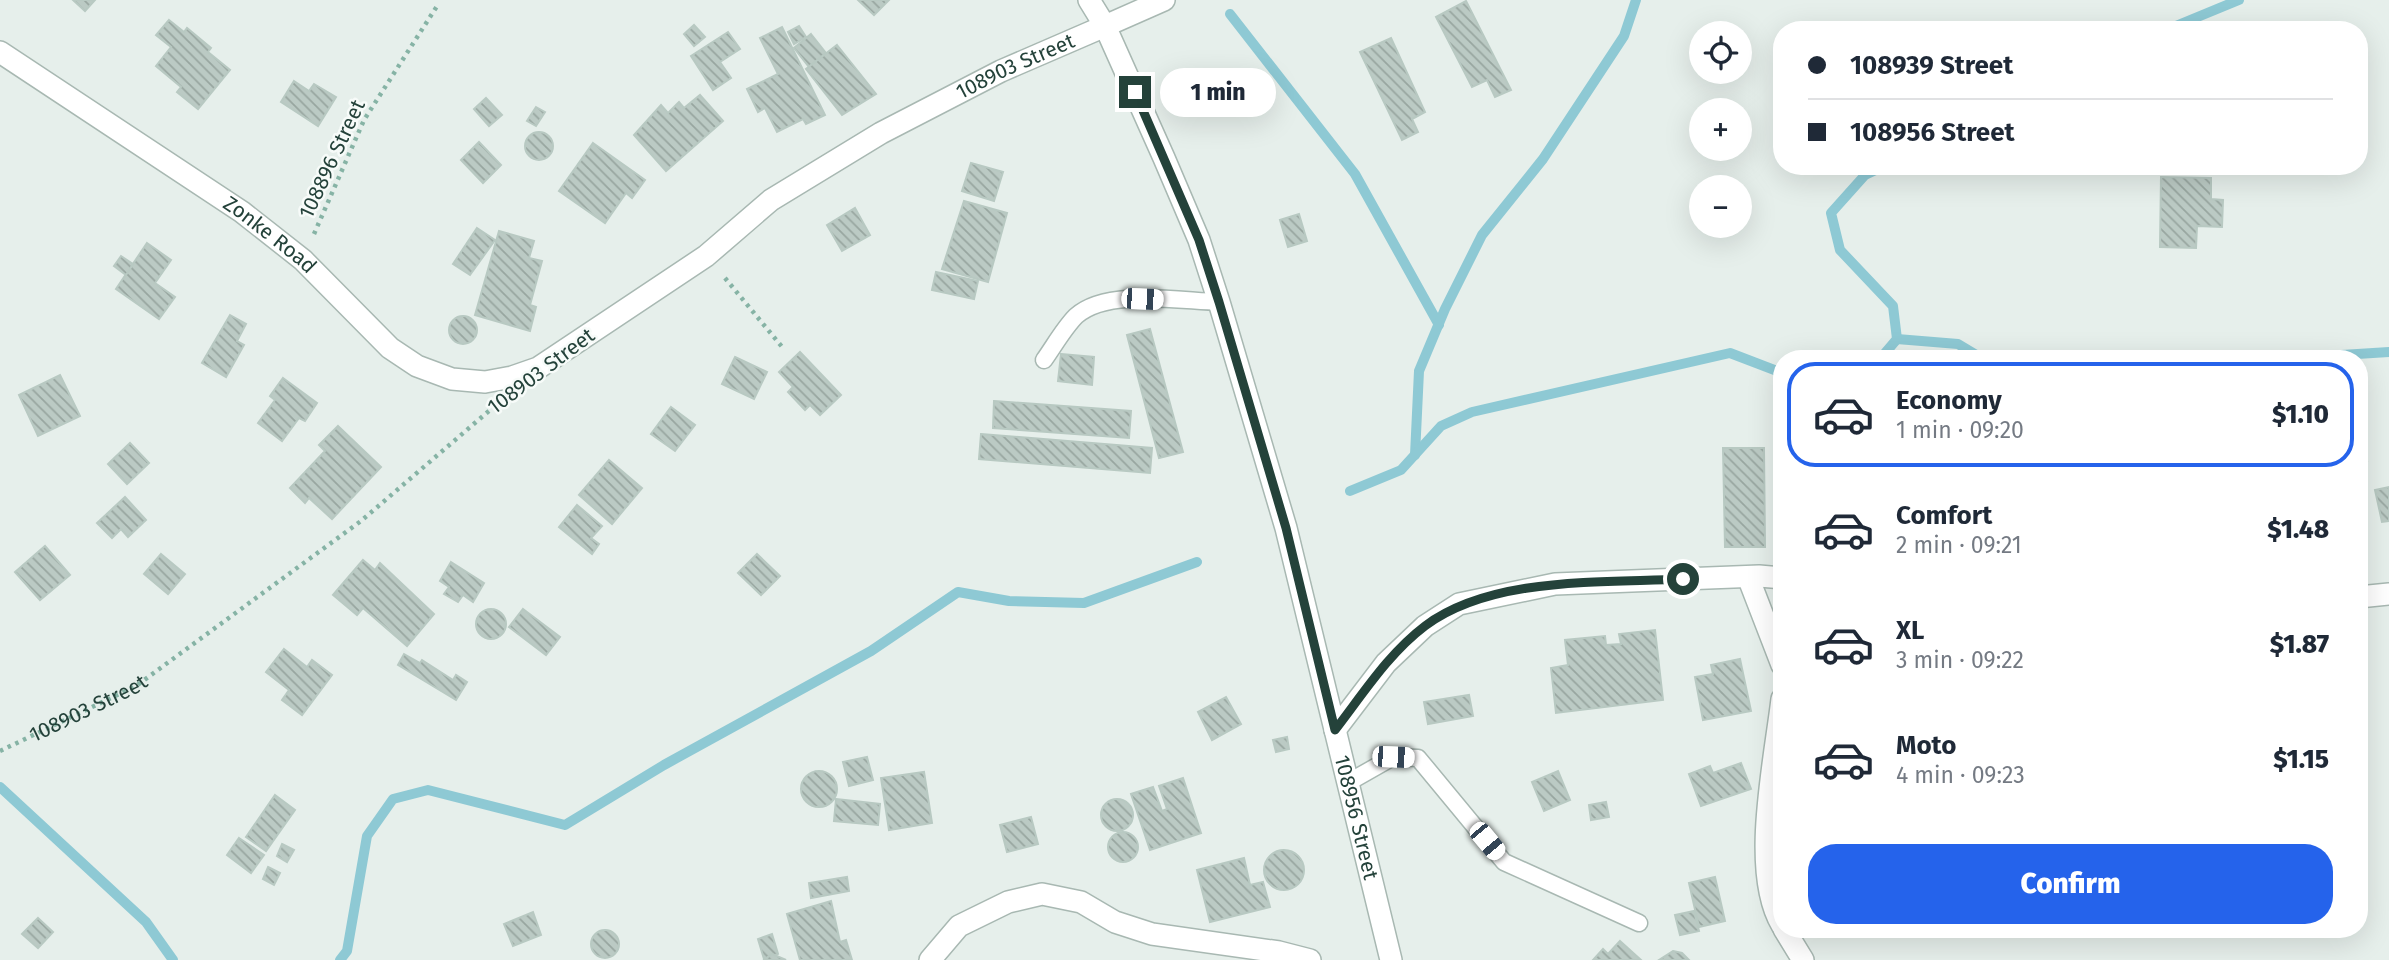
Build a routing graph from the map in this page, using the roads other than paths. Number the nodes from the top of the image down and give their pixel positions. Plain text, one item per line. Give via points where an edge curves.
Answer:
1 (1089, 0) edge
2 (1164, 0) edge
3 (1105, 26) junction
4 (0, 52) edge
5 (1219, 302) junction
6 (1044, 360) dead end
7 (538, 368) joint
8 (1748, 577) junction
9 (1773, 578) edge
10 (2389, 594) edge
11 (2368, 596) edge
12 (1773, 642) edge
13 (1335, 730) junction
14 (1349, 782) junction
15 (1773, 785) edge
16 (1773, 901) edge
17 (1639, 923) dead end
18 (1790, 938) edge
19 (930, 960) edge
20 (1310, 960) edge
21 (1391, 960) edge
22 (1803, 960) edge

1 - 3 street, 108956 Street
2 - 3 street, 108903 Street
3 - 5 street, 108956 Street via 1199,240
3 - 7 street, 108903 Street via 1001,71 881,133 771,200 706,256
4 - 7 street, Zonke Road via 200,183 303,260 390,348 436,375 485,382
5 - 6 lane via 1108,300 1075,317
5 - 13 street, 108956 Street via 1286,528
8 - 9 street
8 - 12 street
8 - 13 street via 1555,584 1459,604 1425,626 1386,663
10 - 11 street
13 - 14 street, 108956 Street
14 - 17 lane via 1393,757 1418,758 1504,862
14 - 21 street, 108956 Street
15 - 16 street via 1765,862
18 - 22 street
19 - 20 street via 959,926 1008,902 1042,894 1081,902 1115,922 1152,934

